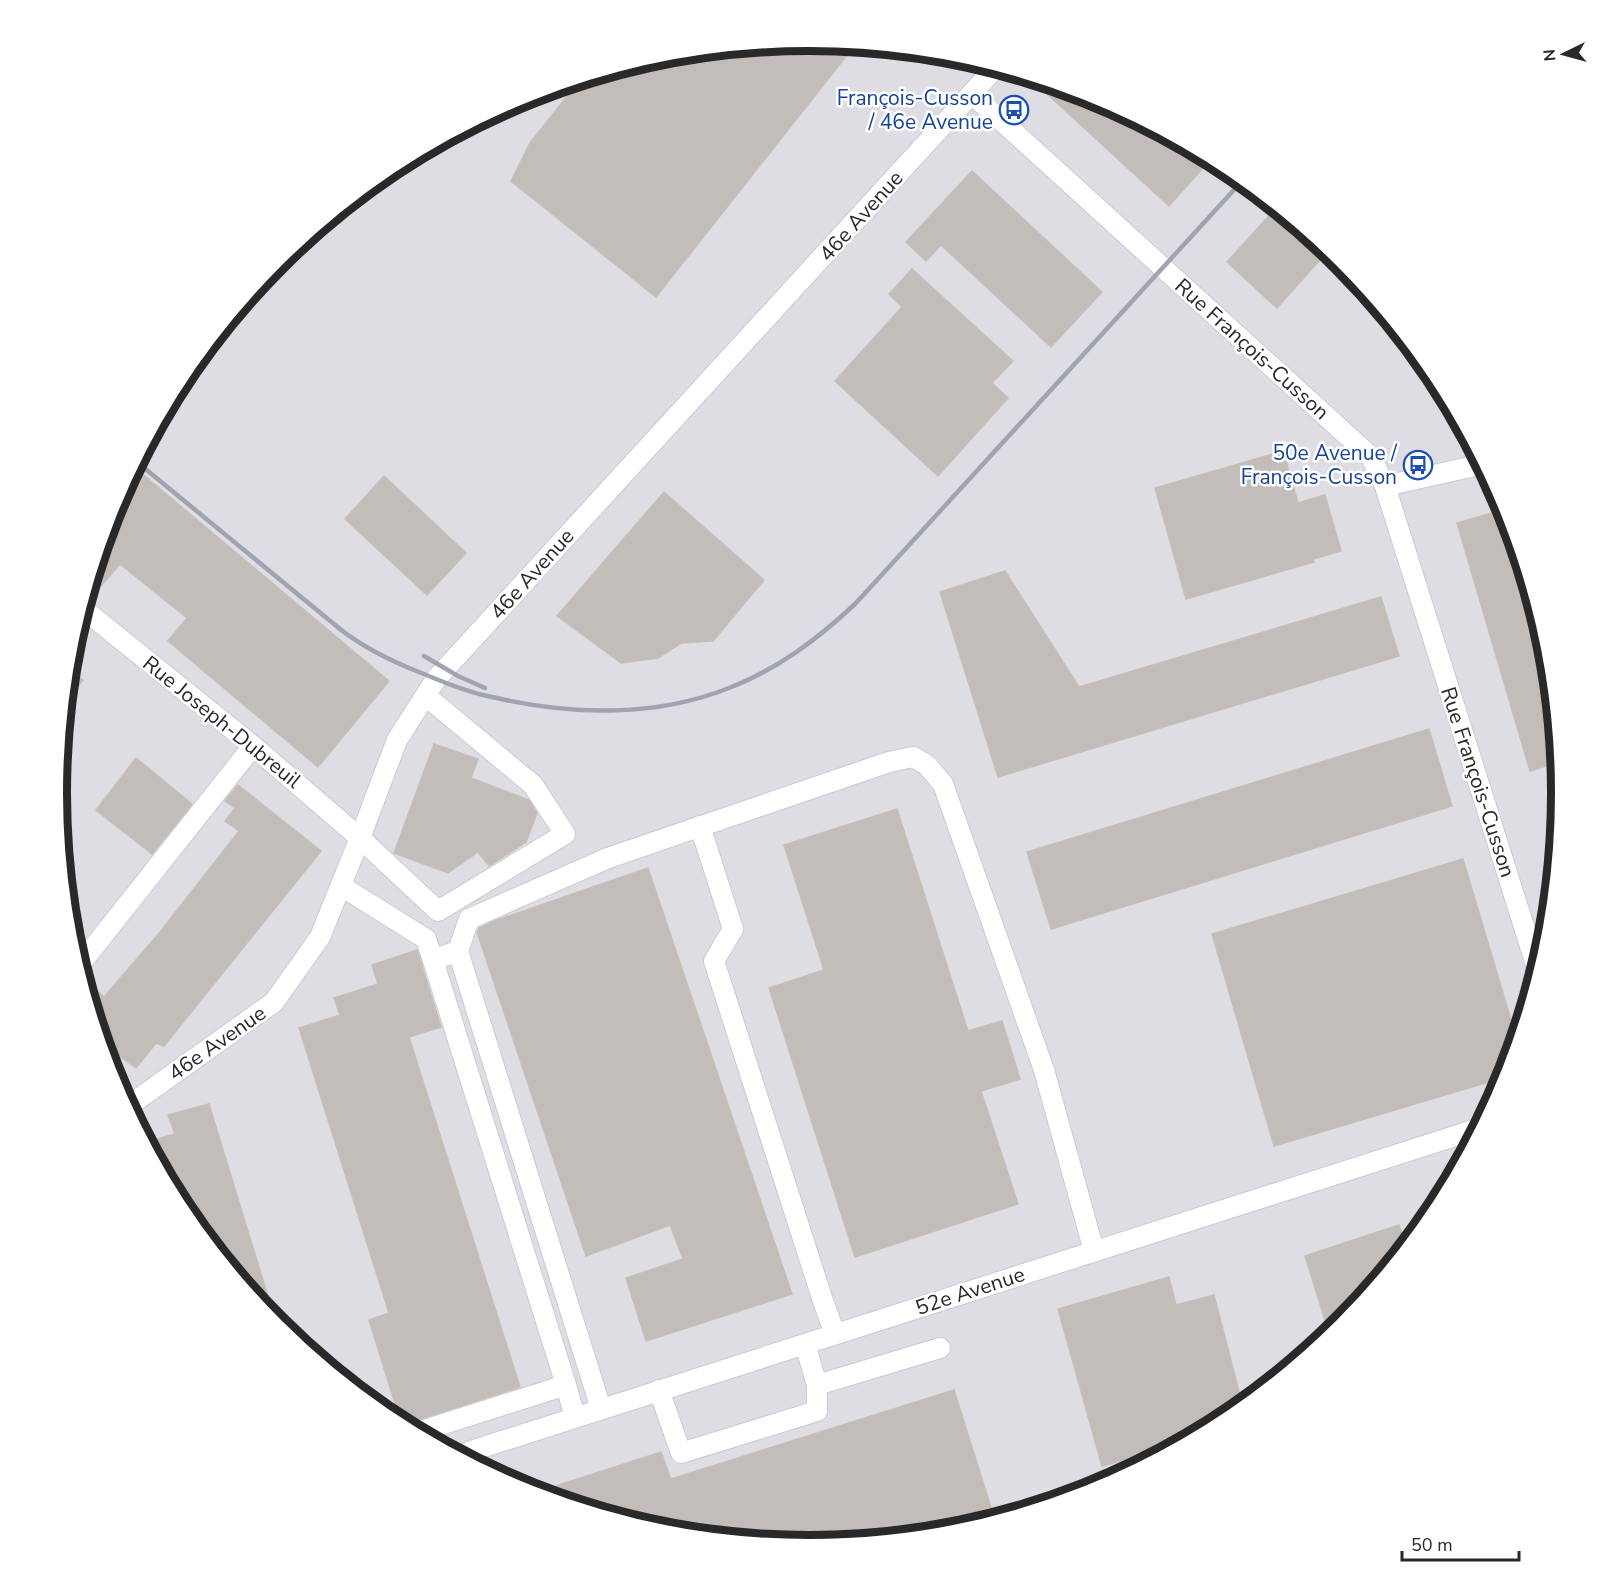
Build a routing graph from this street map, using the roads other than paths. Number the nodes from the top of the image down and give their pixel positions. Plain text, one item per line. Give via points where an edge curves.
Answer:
1 (990, 73) edge
2 (972, 94) junction
3 (1475, 466) edge
4 (1385, 486) junction
5 (89, 614) edge
6 (426, 696) junction
7 (253, 746) junction
8 (700, 826) junction
9 (360, 838) junction
10 (341, 886) junction
11 (458, 951) junction
12 (1533, 955) edge
13 (85, 958) edge
14 (433, 960) junction
15 (476, 1009) junction
16 (451, 1017) junction
17 (132, 1097) edge
18 (505, 1100) junction
19 (479, 1107) junction
20 (1470, 1131) edge
21 (527, 1173) junction
22 (502, 1181) junction
23 (550, 1246) junction
24 (1094, 1251) junction
25 (525, 1255) junction
26 (577, 1334) junction
27 (835, 1334) junction
28 (552, 1342) junction
29 (805, 1344) junction
30 (940, 1348) dead end
31 (566, 1385) junction
32 (818, 1385) junction
33 (659, 1390) junction
34 (601, 1409) junction
35 (576, 1417) junction
36 (425, 1429) edge
37 (468, 1452) edge

1 - 2 street, 46e Avenue
2 - 4 street, Rue François-Cusson via 1371,457
2 - 6 street, 46e Avenue via 436,679
3 - 4 street
4 - 12 street, Rue François-Cusson
5 - 7 street, Rue Joseph-Dubreuil
6 - 9 street, 46e Avenue via 397,740
6 - 9 street, Rue Joseph-Dubreuil via 533,785 565,834 438,911
7 - 9 street, Rue Joseph-Dubreuil
7 - 13 street
8 - 11 street via 608,858 469,919
8 - 24 street via 889,762 913,757 927,765 942,784 1044,1070
8 - 27 street via 733,929 714,961
9 - 10 street, 46e Avenue
10 - 14 street via 426,939
10 - 17 street, 46e Avenue via 320,937 274,1002
11 - 14 street
11 - 15 street
14 - 16 street
15 - 16 street
15 - 18 street
16 - 19 street
18 - 19 street
18 - 21 street
19 - 22 street
20 - 24 street, 52e Avenue
21 - 22 street
21 - 23 street
22 - 25 street
23 - 25 street
23 - 26 street
24 - 27 street, 52e Avenue
25 - 28 street
26 - 28 street
26 - 34 street
27 - 29 street, 52e Avenue
28 - 31 street
29 - 32 street
29 - 33 street, 52e Avenue
30 - 32 street
31 - 35 street
31 - 36 street
32 - 33 street via 817,1411 681,1453
33 - 34 street, 52e Avenue
34 - 35 street, 52e Avenue
35 - 37 street, 52e Avenue

